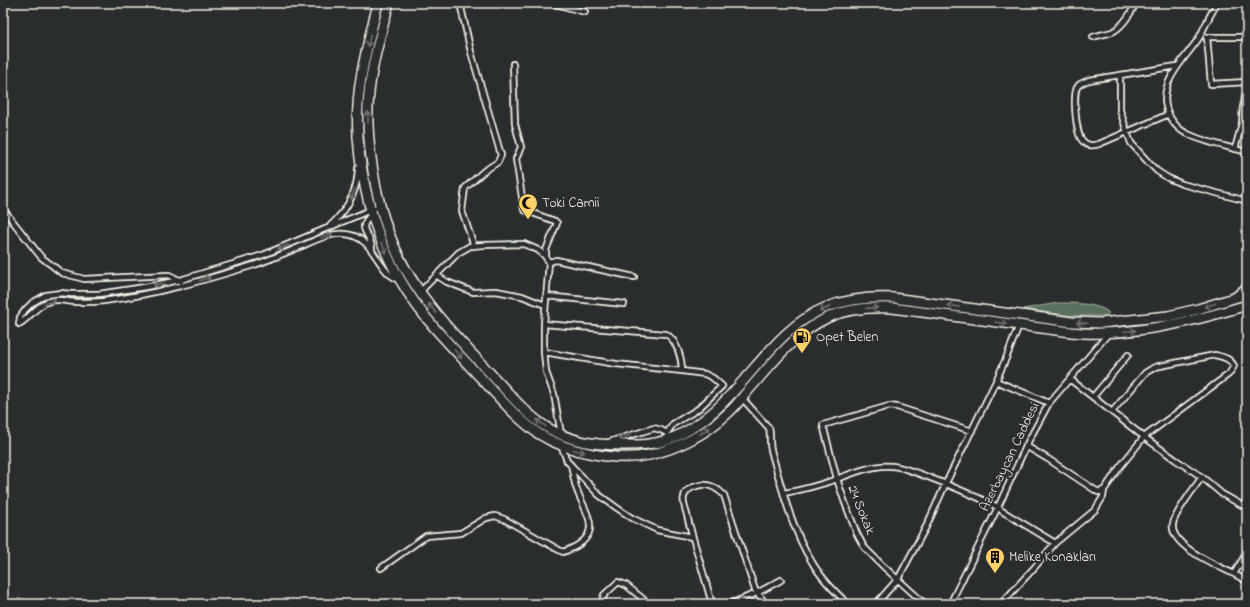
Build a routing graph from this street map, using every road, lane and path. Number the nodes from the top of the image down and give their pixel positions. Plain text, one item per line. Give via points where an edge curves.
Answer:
1 (378, 3) edge
2 (389, 3) edge
3 (460, 3) edge
4 (552, 3) edge
5 (1136, 3) edge
6 (1217, 3) edge
7 (585, 12) dead end
8 (1093, 37) dead end
9 (1200, 37) junction
10 (1207, 37) junction
11 (1247, 37) edge
12 (513, 64) dead end
13 (1177, 66) junction
14 (1120, 76) junction
15 (1247, 82) edge
16 (1247, 89) edge
17 (1168, 114) junction
18 (1245, 124) edge
19 (1127, 132) junction
20 (1235, 149) junction
21 (1247, 152) edge
22 (361, 157) junction
23 (1247, 200) edge
24 (380, 206) junction
25 (3, 209) edge
26 (371, 212) junction
27 (328, 228) junction
28 (474, 246) junction
29 (372, 250) junction
30 (548, 260) junction
31 (436, 275) junction
32 (634, 277) dead end
33 (180, 280) junction
34 (403, 284) junction
35 (186, 285) junction
36 (1247, 286) edge
37 (420, 292) junction
38 (1247, 294) edge
39 (546, 296) junction
40 (1233, 298) junction
41 (624, 304) dead end
42 (545, 305) junction
43 (1247, 305) edge
44 (544, 324) junction
45 (1019, 325) junction
46 (1109, 333) junction
47 (544, 352) junction
48 (1128, 355) dead end
49 (682, 371) junction
50 (1070, 380) junction
51 (996, 381) junction
52 (1093, 397) junction
53 (742, 398) junction
54 (1049, 403) junction
55 (1112, 412) junction
56 (972, 431) junction
57 (561, 434) junction
58 (1144, 437) junction
59 (668, 441) junction
60 (561, 445) junction
61 (599, 445) junction
62 (1026, 446) junction
63 (571, 465) junction
64 (1202, 477) junction
65 (837, 479) junction
66 (946, 483) junction
67 (1104, 490) junction
68 (784, 493) junction
69 (998, 507) junction
70 (1247, 508) edge
71 (692, 537) junction
72 (1055, 543) junction
73 (1247, 552) edge
74 (381, 568) dead end
75 (1234, 574) junction
76 (898, 579) junction
77 (781, 580) dead end
78 (1247, 581) edge
79 (757, 593) junction
80 (602, 603) edge
81 (649, 604) edge
82 (712, 604) edge
83 (730, 604) edge
84 (766, 604) edge
85 (848, 604) edge
86 (876, 604) edge
87 (925, 604) edge
88 (950, 604) edge
89 (1001, 604) edge

1 -> 22 highway via 360,81 358,131
24 -> 2 highway via 371,156 368,107 374,62
3 - 28 street via 471,52 501,155 498,162 465,188 462,211
4 - 7 street
5 - 8 street via 1120,26 1111,32
6 - 9 street
9 - 10 street
9 - 13 street
10 - 11 street
10 - 15 street via 1211,84
12 - 30 street via 515,124 521,147 516,159 524,210 557,223 546,250
13 - 14 street
13 - 17 street via 1166,93 1165,105
14 - 19 street via 1120,110
14 - 19 street via 1089,80 1079,84 1076,89 1076,114 1080,138 1091,146
16 - 18 street via 1243,106
17 - 19 street
17 - 20 street via 1174,124 1186,134 1211,144
18 - 20 street
19 - 23 street via 1131,143 1157,171 1168,178 1182,184
20 - 21 street
22 - 26 highway
22 -> 27 street via 352,197
24 - 26 street
24 - 37 highway via 393,243
25 - 33 street via 41,257 62,273 84,279 170,275
26 - 27 street
26 - 29 street via 364,226
26 -> 34 highway via 381,241
27 -> 33 street via 248,260
28 - 30 street via 524,244 538,250
28 - 31 street via 458,253
29 - 34 street via 388,274
35 -> 29 street via 271,259 333,234 357,237
30 - 32 street
30 - 39 street
31 - 37 street
31 - 42 street via 473,292 496,291 522,296
33 - 35 street
33 -> 35 street via 99,294 46,295 25,310 19,324 38,307 55,300 105,301
34 -> 60 highway via 431,323 502,401 540,434
36 - 40 street
57 -> 37 highway via 545,426 526,411 439,317
38 - 40 highway
39 - 41 street
39 - 42 street
40 -> 59 highway via 1168,316 1101,323 1028,317 893,298 871,297 849,301 826,307 802,321 784,335 722,405 705,419
42 - 44 street
46 -> 43 highway via 1170,326
44 - 47 street
44 - 49 street via 666,334 672,338 681,356
45 - 46 highway via 1071,332
45 - 51 street
53 -> 45 highway via 791,343 808,329 830,316 851,310 871,307 892,308
46 - 50 street, Azerbaycan Caddesi
47 - 49 street via 616,364
47 - 57 street via 546,372 554,394
48 - 52 street
49 - 59 street via 704,374 722,386 695,411 673,424
50 - 52 street
50 - 54 street, Azerbaycan Caddesi
51 - 54 street
51 - 56 street
52 - 55 street
59 -> 53 highway via 691,440 711,427
53 - 68 street via 769,428 771,448
54 - 62 street, Azerbaycan Caddesi
55 - 58 street
55 - 58 street via 1145,373 1155,367 1215,355 1232,361 1234,366 1229,374
56 - 65 street, 24 Sokak via 889,406 823,424
56 - 66 street
57 - 61 highway
58 - 64 street
58 - 67 street
60 -> 59 highway via 574,450 621,457 647,455
59 - 61 highway via 645,445
59 -> 61 street via 661,430 654,428
60 - 63 street
62 - 67 street via 1098,492
62 - 69 street, Azerbaycan Caddesi
63 - 71 street via 599,495 632,518 657,530
63 - 74 street via 590,527 588,536 571,549 564,552 504,518 495,516 486,518 461,533 426,536
64 - 70 street via 1222,494
64 - 75 street via 1173,522 1173,531 1177,539 1198,556
65 - 66 street via 854,472 892,466 906,468
65 - 68 street
65 - 76 street, 24 Sokak via 864,547
66 - 69 street
66 - 76 street via 927,526
67 - 72 street via 1095,510
68 - 85 street via 791,517 809,557 825,580
69 - 72 street
69 - 88 street, Azerbaycan Caddesi
71 - 79 street via 683,498 686,492 702,484 718,489 724,495
71 - 82 street
72 - 89 street
73 - 75 street
75 - 78 street
76 - 86 street
76 - 87 street, 24 Sokak
77 - 79 street
79 - 83 street
79 - 84 street
80 - 81 street via 604,595 618,582 626,585

